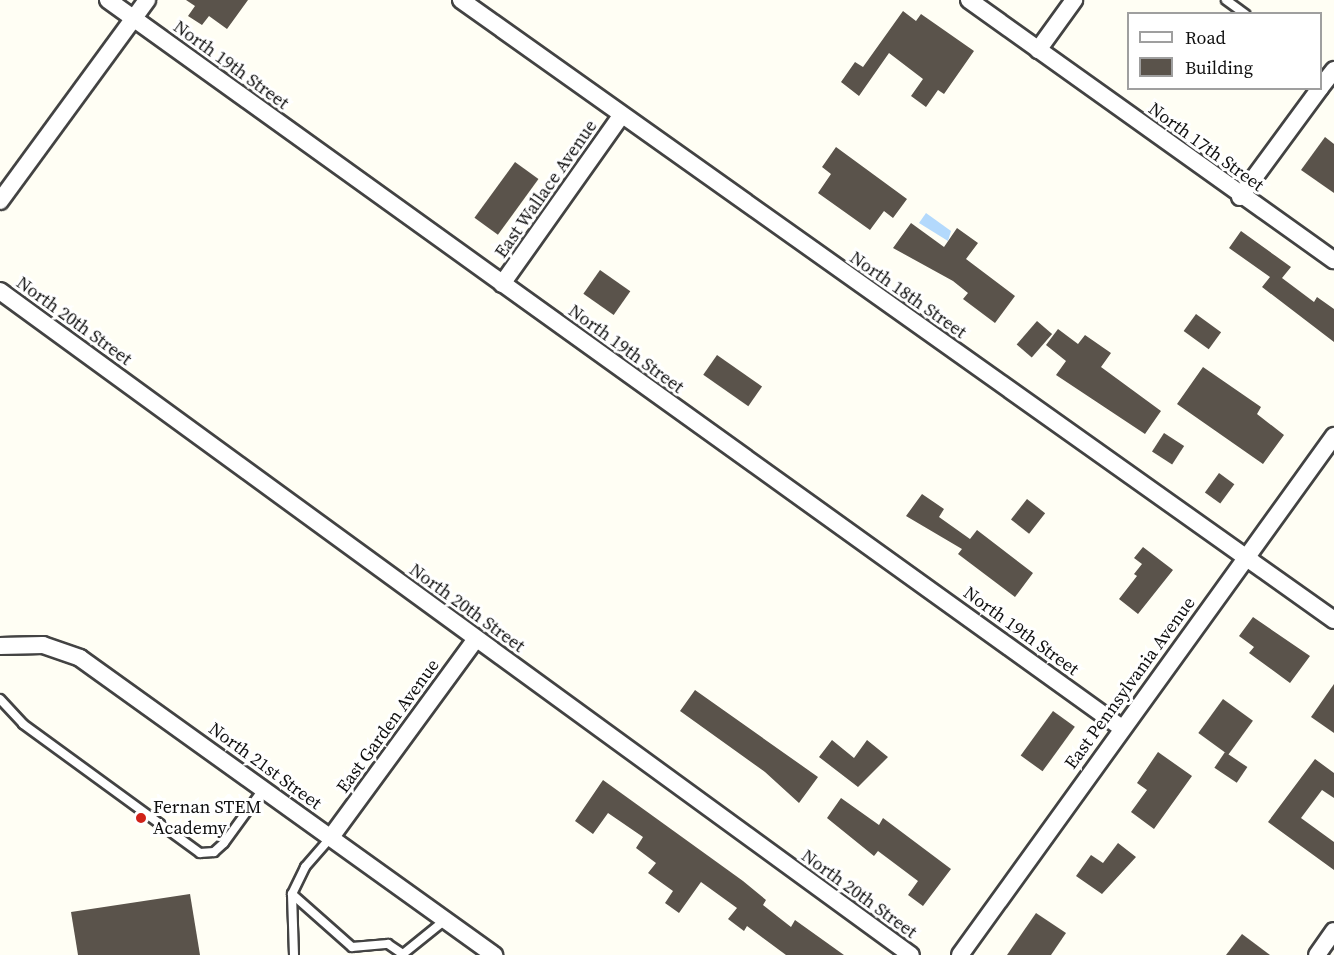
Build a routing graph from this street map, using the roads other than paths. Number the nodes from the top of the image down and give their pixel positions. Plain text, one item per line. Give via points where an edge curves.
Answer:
1 (108, 0) edge
2 (147, 0) edge
3 (461, 0) edge
4 (969, 0) edge
5 (1074, 0) edge
6 (1226, 0) edge
7 (1242, 12) edge
8 (133, 18) junction
9 (1038, 50) junction
10 (1317, 90) edge
11 (621, 116) junction
12 (1240, 197) junction
13 (0, 201) edge
14 (1334, 260) edge
15 (502, 284) junction
16 (0, 291) edge
17 (1334, 436) edge
18 (1245, 557) junction
19 (1334, 620) edge
20 (476, 639) junction
21 (0, 648) edge
22 (0, 699) edge
23 (1122, 728) junction
24 (264, 788) junction
25 (331, 837) junction
26 (292, 894) junction
27 (446, 920) junction
28 (1334, 931) edge
29 (403, 954) edge
30 (294, 955) edge
31 (494, 955) edge
32 (911, 955) edge
33 (960, 955) edge
34 (1317, 955) edge

1 - 8 street, North 19th Street
2 - 8 street
3 - 11 street, North 18th Street
4 - 9 street, North 17th Street
5 - 9 street
6 - 7 lane
8 - 13 street
8 - 15 street, North 19th Street
9 - 12 street, North 17th Street
10 - 12 street
11 - 15 street, East Wallace Avenue
11 - 18 street, North 18th Street
12 - 14 street, North 17th Street
15 - 23 street, North 19th Street
16 - 20 street, North 20th Street
17 - 18 street, East Pennsylvania Avenue
18 - 19 street, North 18th Street
18 - 23 street, East Pennsylvania Avenue
20 - 25 street, East Garden Avenue
20 - 32 street, North 20th Street
21 - 24 street, North 21st Street via 43,645 72,653
22 - 24 lane via 23,724 200,853 214,852 224,843
23 - 33 street, East Pennsylvania Avenue
24 - 25 street, North 21st Street
25 - 26 lane via 305,867
25 - 27 street, North 21st Street
26 - 29 lane via 347,944 388,944
26 - 30 lane
27 - 29 lane
27 - 31 street, North 21st Street
28 - 34 street

